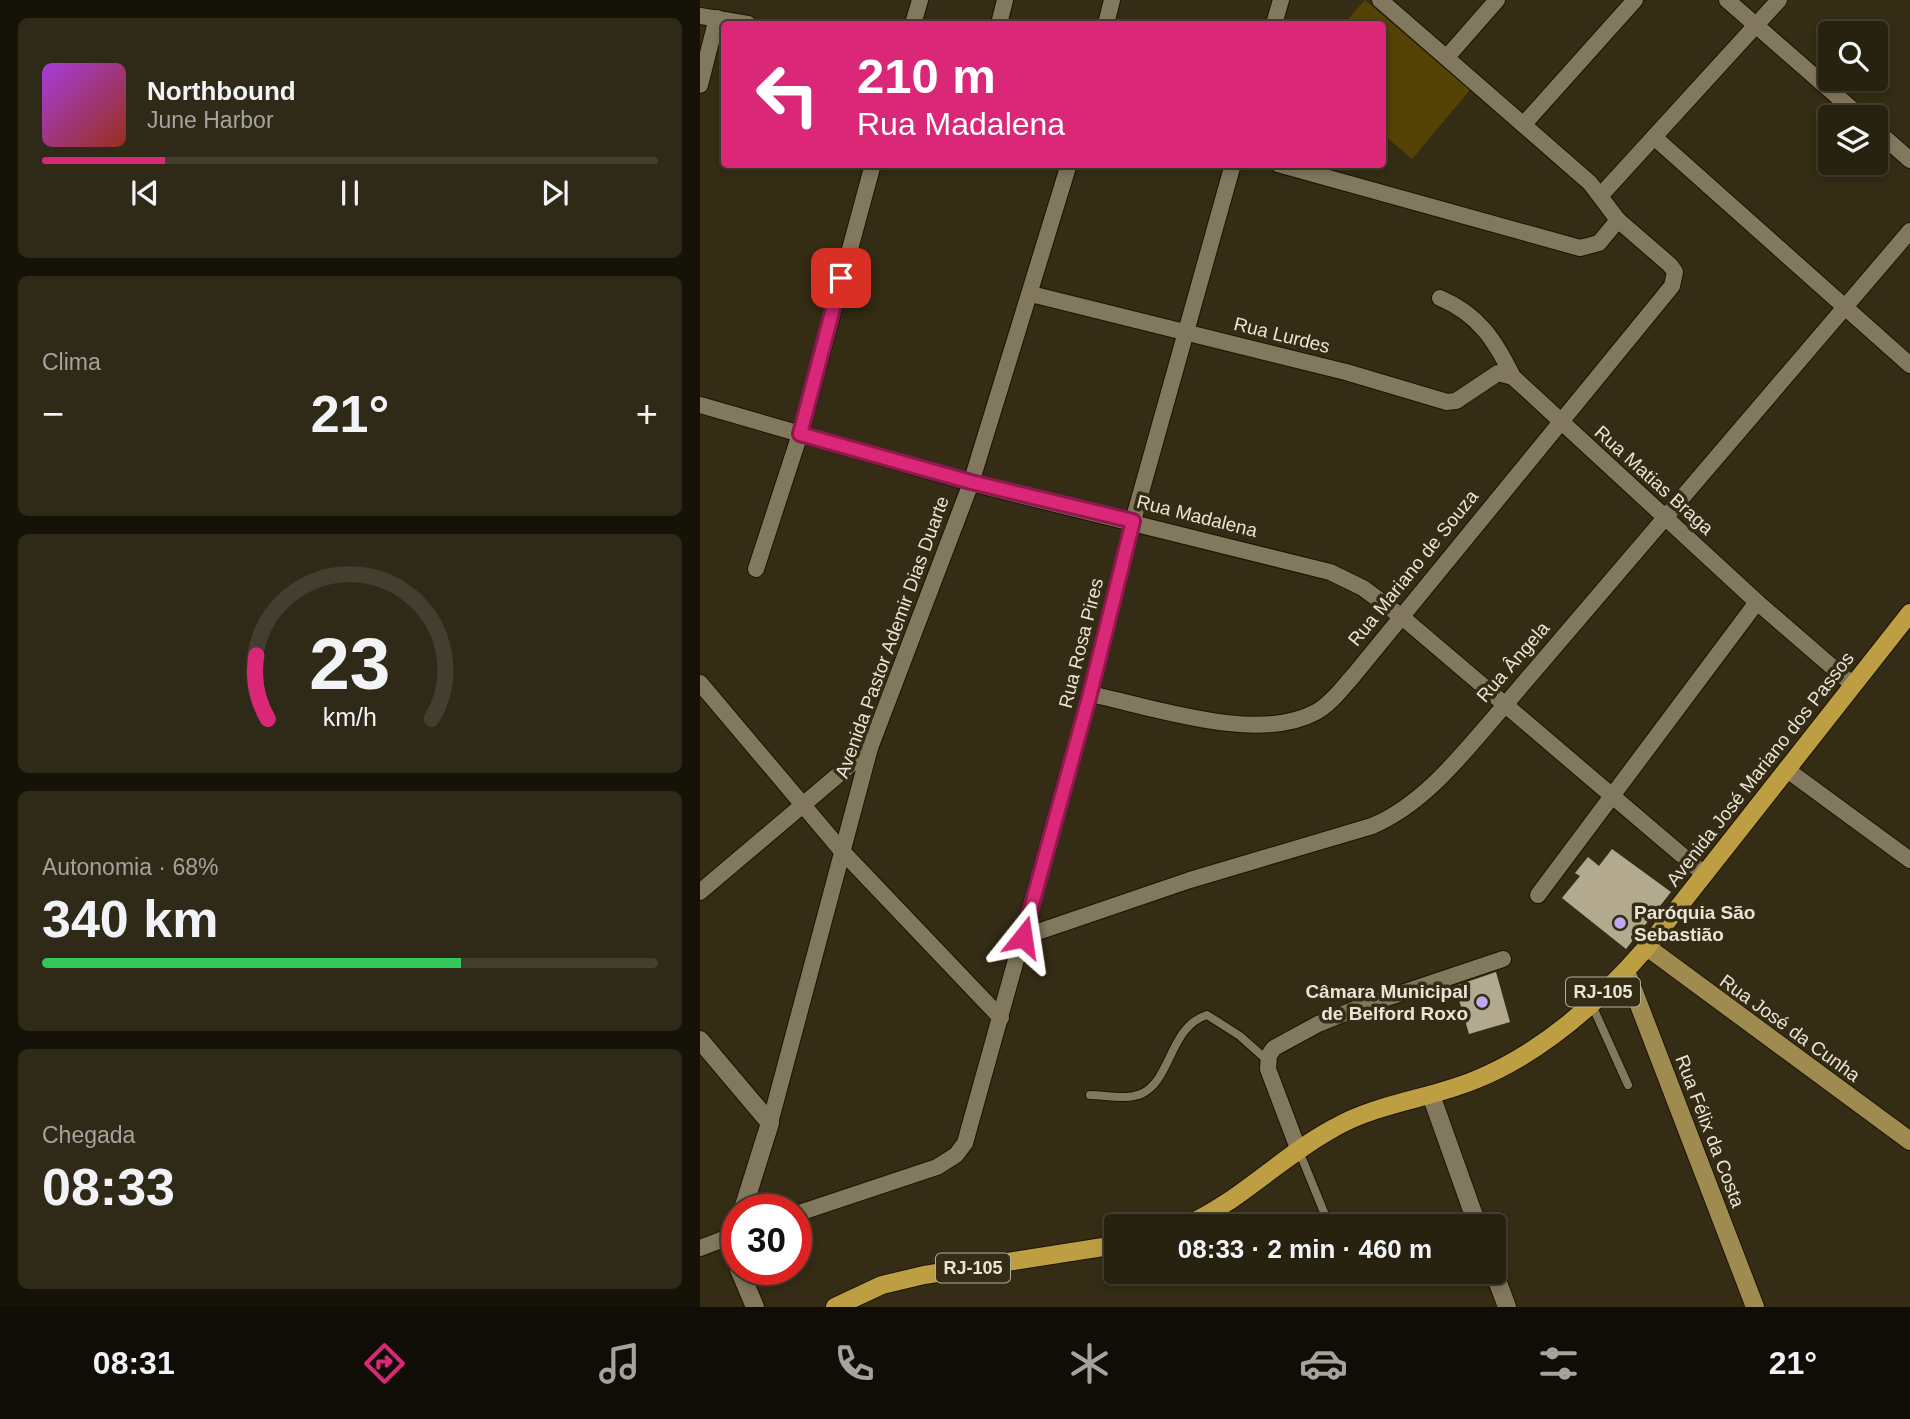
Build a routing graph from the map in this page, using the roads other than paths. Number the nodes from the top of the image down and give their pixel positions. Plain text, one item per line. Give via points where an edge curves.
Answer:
1 (920, 0) edge
2 (1005, 0) edge
3 (1112, 0) edge
4 (1281, 0) edge
5 (1380, 0) edge
6 (1497, 0) edge
7 (1635, 0) edge
8 (1727, 0) edge
9 (1779, 0) edge
10 (700, 16) edge
11 (717, 18) junction
12 (732, 21) edge
13 (914, 21) edge
14 (1000, 21) edge
15 (1107, 21) edge
16 (1275, 21) edge
17 (1756, 26) junction
18 (1447, 57) junction
19 (700, 85) edge
20 (1847, 105) edge
21 (1524, 124) junction
22 (1654, 137) junction
23 (1888, 141) edge
24 (1910, 160) edge
25 (872, 168) edge
26 (1068, 168) edge
27 (1232, 168) edge
28 (1292, 168) edge
29 (1601, 195) junction
30 (1618, 220) junction
31 (1910, 231) edge
32 (1031, 294) junction
33 (1440, 298) dead end
34 (1845, 307) junction
35 (1187, 333) junction
36 (1910, 365) edge
37 (1513, 377) junction
38 (700, 405) edge
39 (1559, 421) junction
40 (800, 434) junction
41 (971, 482) junction
42 (1664, 517) junction
43 (1133, 521) junction
44 (756, 569) dead end
45 (1757, 602) junction
46 (1910, 613) edge
47 (1402, 617) junction
48 (700, 683) edge
49 (1853, 685) junction
50 (1090, 694) junction
51 (1505, 705) junction
52 (870, 748) junction
53 (1786, 769) junction
54 (1612, 796) junction
55 (802, 804) junction
56 (841, 850) junction
57 (1910, 860) edge
58 (1704, 874) junction
59 (700, 892) edge
60 (1538, 895) dead end
61 (1023, 937) junction
62 (1647, 947) junction
63 (1503, 959) dead end
64 (1626, 971) junction
65 (1591, 1003) junction
66 (1000, 1018) junction
67 (700, 1040) edge
68 (1268, 1061) junction
69 (1628, 1085) dead end
70 (1090, 1095) dead end
71 (1431, 1095) junction
72 (770, 1123) junction
73 (1910, 1141) edge
74 (1299, 1151) junction
75 (748, 1194) edge
76 (812, 1209) edge
77 (1207, 1214) edge
78 (1326, 1214) edge
79 (1473, 1214) edge
80 (721, 1239) edge
81 (1104, 1247) edge
82 (700, 1248) edge
83 (1498, 1284) edge
84 (746, 1285) edge
85 (755, 1307) edge
86 (835, 1307) edge
87 (1507, 1307) edge
88 (1755, 1307) edge

1 - 13 street
2 - 14 street
3 - 15 street
4 - 16 street
5 - 18 street
6 - 18 street
7 - 21 street
8 - 17 street
9 - 17 street
10 - 11 street
11 - 12 street
11 - 19 street
17 - 20 street
17 - 22 street
18 - 21 street
21 - 29 street
22 - 29 street
22 - 34 street
23 - 24 street
25 - 40 street
26 - 32 street, Avenida Pastor Ademir Dias Duarte
27 - 35 street, Rua Rosa Pires
28 - 30 street via 1580,248 1599,243
29 - 30 street
30 - 39 street, Rua Mariano de Souza via 1670,265 1675,272 1670,291
31 - 34 street, Rua Ângela
32 - 35 street, Rua Lurdes
32 - 41 street, Avenida Pastor Ademir Dias Duarte
33 - 37 street, Rua Matias Braga via 1479,321
34 - 36 street
34 - 42 street, Rua Ângela
35 - 37 street, Rua Lurdes via 1447,402 1456,401 1497,373
35 - 43 street, Rua Rosa Pires
37 - 39 street, Rua Matias Braga
38 - 40 street, Rua Madalena
39 - 42 street, Rua Matias Braga
39 - 47 street, Rua Mariano de Souza
40 - 41 street, Rua Madalena
40 - 44 street
41 - 43 street, Rua Madalena
41 - 52 street, Avenida Pastor Ademir Dias Duarte
42 - 45 street, Rua Matias Braga
42 - 51 street, Rua Ângela
43 - 47 street, Rua Madalena via 1330,572 1363,587
43 - 50 street, Rua Rosa Pires
45 - 49 street, Rua Matias Braga
45 - 54 street
46 - 49 main road, Avenida José Mariano dos Passos / RJ-105
47 - 50 street, Rua Mariano de Souza via 1326,704 1302,719 1279,725 1229,724
47 - 51 street, Rua Madalena
48 - 55 street
49 - 53 main road, Avenida José Mariano dos Passos / RJ-105
50 - 61 street, Rua Rosa Pires
51 - 54 street, Rua Madalena
51 - 61 street, Rua Ângela via 1446,771 1382,822
52 - 55 street
52 - 56 street, Avenida Pastor Ademir Dias Duarte
53 - 57 street
53 - 58 main road, Avenida José Mariano dos Passos / RJ-105
54 - 58 street, Rua Madalena
54 - 60 street
55 - 56 street
55 - 59 street
56 - 66 street
56 - 72 street, Avenida Pastor Ademir Dias Duarte
58 - 62 main road, Avenida José Mariano dos Passos / RJ-105
61 - 66 street, Rua Rosa Pires
62 - 64 main road, Avenida José Mariano dos Passos / RJ-105
62 - 73 main road, Rua José da Cunha
63 - 68 street via 1318,1024 1274,1048
64 - 65 main road, Avenida José Mariano dos Passos / RJ-105
64 - 88 main road, Rua Félix da Costa
65 - 69 lane
65 - 71 main road, Avenida José Mariano dos Passos / RJ-105 via 1513,1062
66 - 76 street, Rua Rosa Pires via 959,1152 937,1167
67 - 72 street
68 - 70 lane via 1207,1015 1195,1019 1182,1034 1154,1083 1141,1094
68 - 74 street
71 - 74 main road, Avenida José Mariano dos Passos / RJ-105 via 1352,1119
71 - 79 street
72 - 75 street, Avenida Pastor Ademir Dias Duarte
74 - 77 main road, Avenida José Mariano dos Passos / RJ-105
74 - 78 lane
80 - 82 street
81 - 86 main road, RJ-105 via 924,1275 882,1285
83 - 87 street
84 - 85 street

